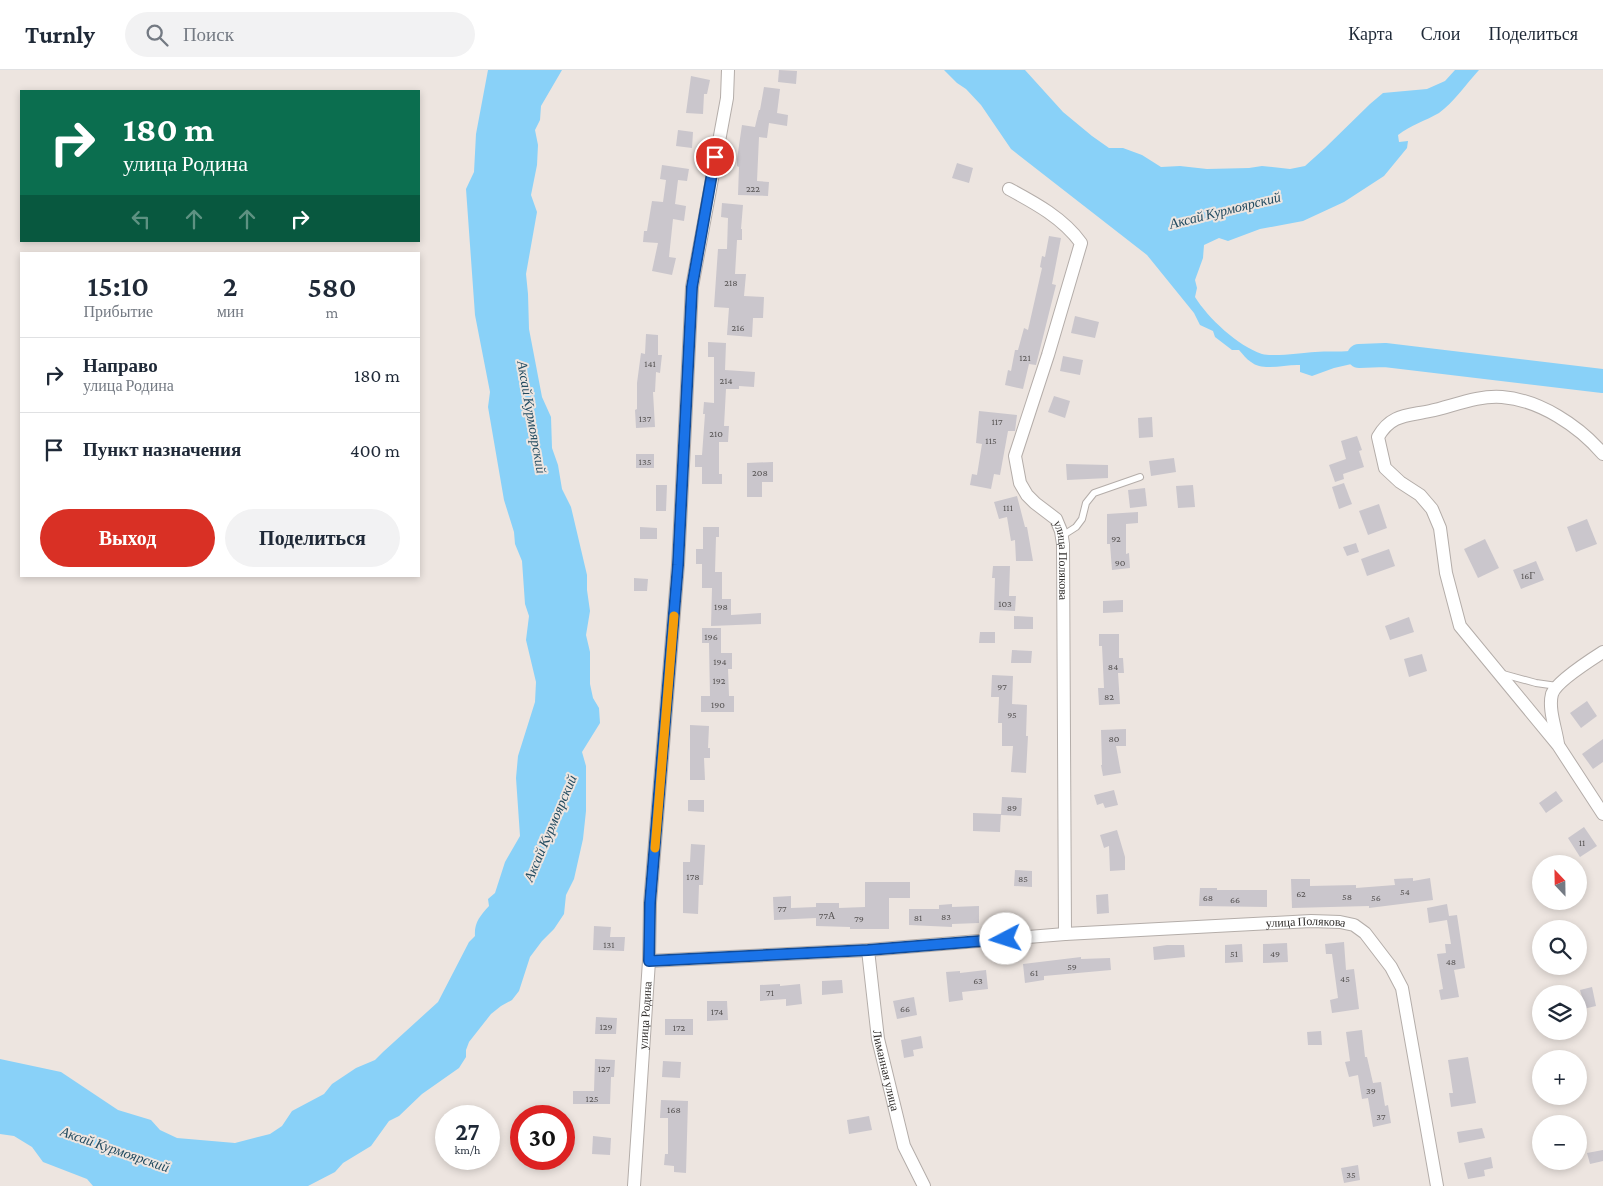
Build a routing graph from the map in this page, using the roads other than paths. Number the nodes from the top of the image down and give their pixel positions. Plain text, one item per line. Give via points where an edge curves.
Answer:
1 (728, 70) edge
2 (1009, 189) dead end
3 (1603, 454) edge
4 (1140, 477) dead end
5 (1062, 536) junction
6 (1603, 652) edge
7 (1498, 672) junction
8 (1558, 686) junction
9 (1558, 744) junction
10 (1603, 814) edge
11 (1065, 934) junction
12 (868, 950) junction
13 (649, 961) junction
14 (634, 1186) edge
15 (924, 1186) edge
16 (1437, 1186) edge

1 - 13 street, улица Родина via 727,98 692,287 678,565 650,903
2 - 5 street, улица Полякова via 1054,216 1081,243 1015,456 1020,483 1035,503 1056,519
3 - 7 street via 1573,426 1548,411 1501,397 1476,399 1406,415 1384,427 1378,437 1385,468 1420,495 1432,509 1440,528 1446,573 1460,626
4 - 5 lane via 1094,493 1086,502 1082,519
5 - 11 street, улица Полякова
6 - 8 street
7 - 8 lane via 1516,679
7 - 9 street
8 - 9 street via 1552,692
9 - 10 street
11 - 12 street, улица Полякова
11 - 16 street, улица Полякова via 1311,921 1354,925 1378,949 1402,988
12 - 13 street, улица Полякова
12 - 15 street, Лиманная улица via 878,1039 904,1146
13 - 14 street, улица Родина

